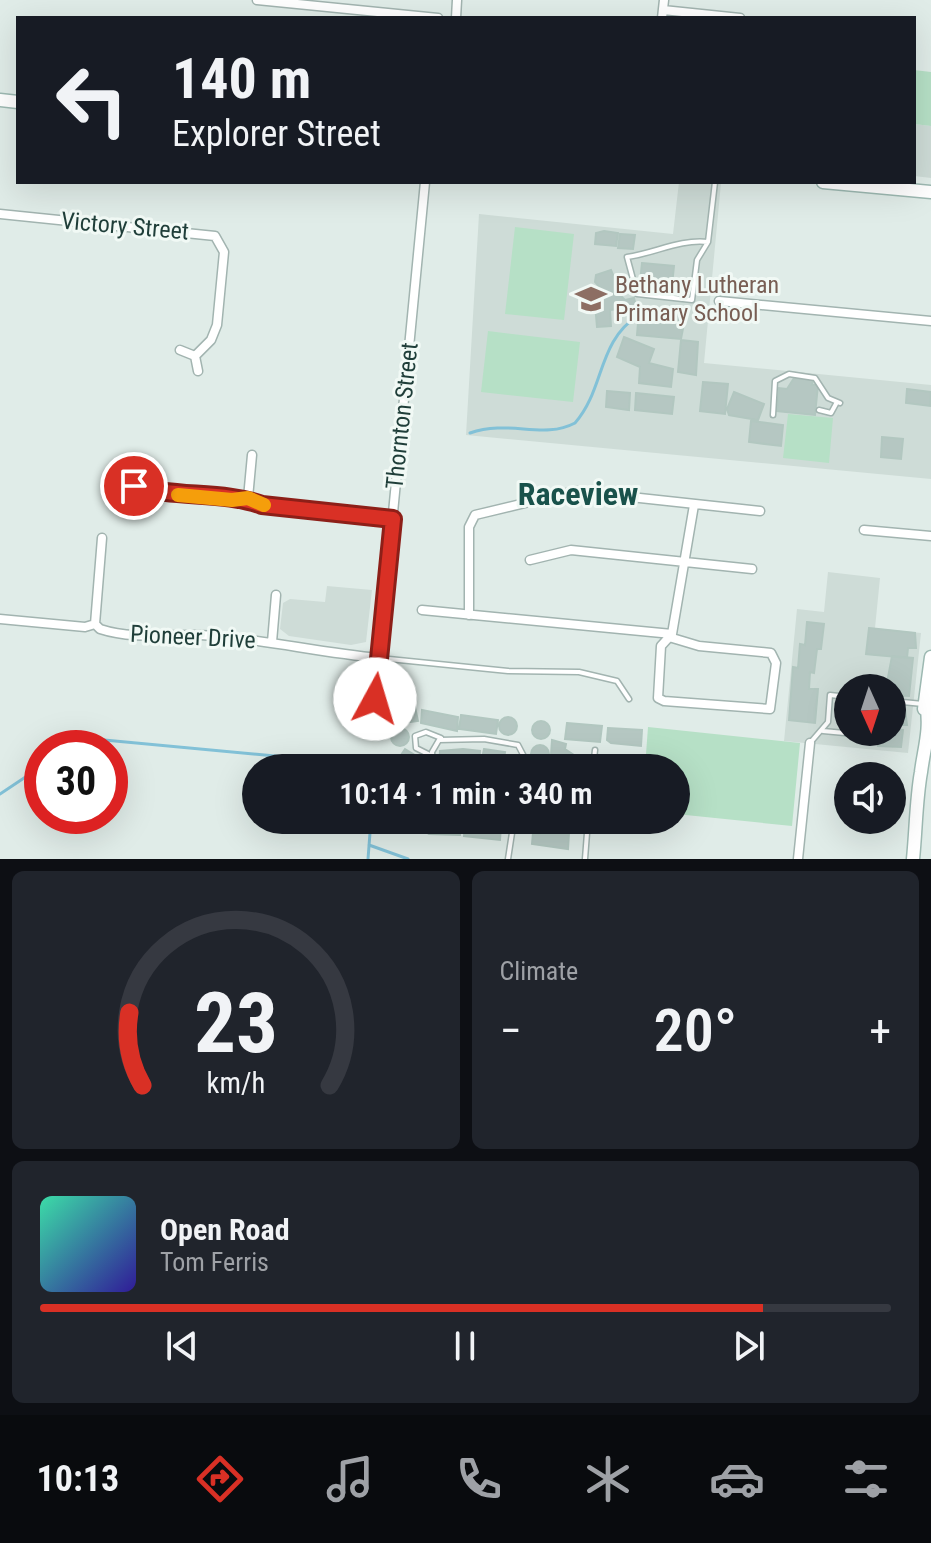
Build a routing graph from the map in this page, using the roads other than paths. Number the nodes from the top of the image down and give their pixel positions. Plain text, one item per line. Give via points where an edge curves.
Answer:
1 (257, 0) edge
2 (664, 0) edge
3 (663, 14) edge
4 (418, 16) edge
5 (702, 16) edge
6 (425, 184) edge
7 (715, 184) edge
8 (845, 184) edge
9 (931, 192) edge
10 (0, 214) edge
11 (708, 242) junction
12 (719, 301) dead end
13 (931, 321) edge
14 (180, 350) dead end
15 (195, 356) junction
16 (198, 371) dead end
17 (828, 398) junction
18 (773, 415) dead end
19 (252, 455) dead end
20 (134, 486) dead end
21 (248, 498) junction
22 (694, 505) junction
23 (760, 511) dead end
24 (393, 519) junction
25 (864, 530) dead end
26 (931, 536) edge
27 (102, 538) dead end
28 (530, 560) dead end
29 (687, 562) junction
30 (752, 569) dead end
31 (276, 595) dead end
32 (422, 610) dead end
33 (469, 615) junction
34 (0, 619) edge
35 (95, 624) junction
36 (671, 636) junction
37 (272, 642) junction
38 (931, 657) edge
39 (379, 658) junction
40 (930, 676) edge
41 (834, 695) edge
42 (375, 699) dead end
43 (629, 699) dead end
44 (906, 702) edge
45 (926, 704) junction
46 (823, 731) junction
47 (834, 732) edge
48 (930, 735) edge
49 (443, 739) junction
50 (810, 743) joint
51 (595, 750) dead end
52 (929, 753) edge
53 (428, 754) edge
54 (432, 754) edge
55 (524, 754) edge
56 (595, 754) edge
57 (921, 768) junction
58 (511, 834) edge
59 (587, 834) edge
60 (508, 859) edge
61 (585, 859) edge
62 (798, 859) edge
63 (913, 859) edge

1 - 4 street
2 - 3 street
3 - 5 street
6 - 24 street, Thornton Street
7 - 11 lane
8 - 9 street
10 - 15 street, Victory Street via 215,236 224,252 217,325
11 - 11 lane via 697,260 692,300 637,294 627,257 686,240
12 - 13 street
14 - 15 street
15 - 16 street
17 - 17 lane via 820,407 831,413 838,402
17 - 18 lane via 815,378 784,375 775,381
19 - 21 street
20 - 21 street via 165,494
21 - 24 street via 262,505
22 - 23 street
22 - 29 street
22 - 33 street via 575,491 475,515 469,527
24 - 39 street, Thornton Street
25 - 26 street
27 - 35 street, Pioneer Drive
28 - 29 street via 571,550
29 - 30 street
29 - 36 street
31 - 37 street
32 - 33 street
33 - 36 street
34 - 35 street
35 - 37 street, Pioneer Drive via 108,632
36 - 36 street via 699,646 771,653 776,663 770,709 658,698 661,646
37 - 39 street, Pioneer Drive
38 - 40 street
39 - 42 street, Thornton Street
39 - 43 lane via 579,672 617,681
40 - 45 street
41 - 46 lane
44 - 45 lane
45 - 48 street
45 - 57 street
46 - 47 lane
46 - 50 lane
48 - 52 street
49 - 53 lane via 426,732 415,736 416,748
49 - 54 lane
49 - 55 lane via 511,742
50 - 62 street
51 - 56 lane
52 - 57 street
57 - 63 street
58 - 60 lane
59 - 61 lane

